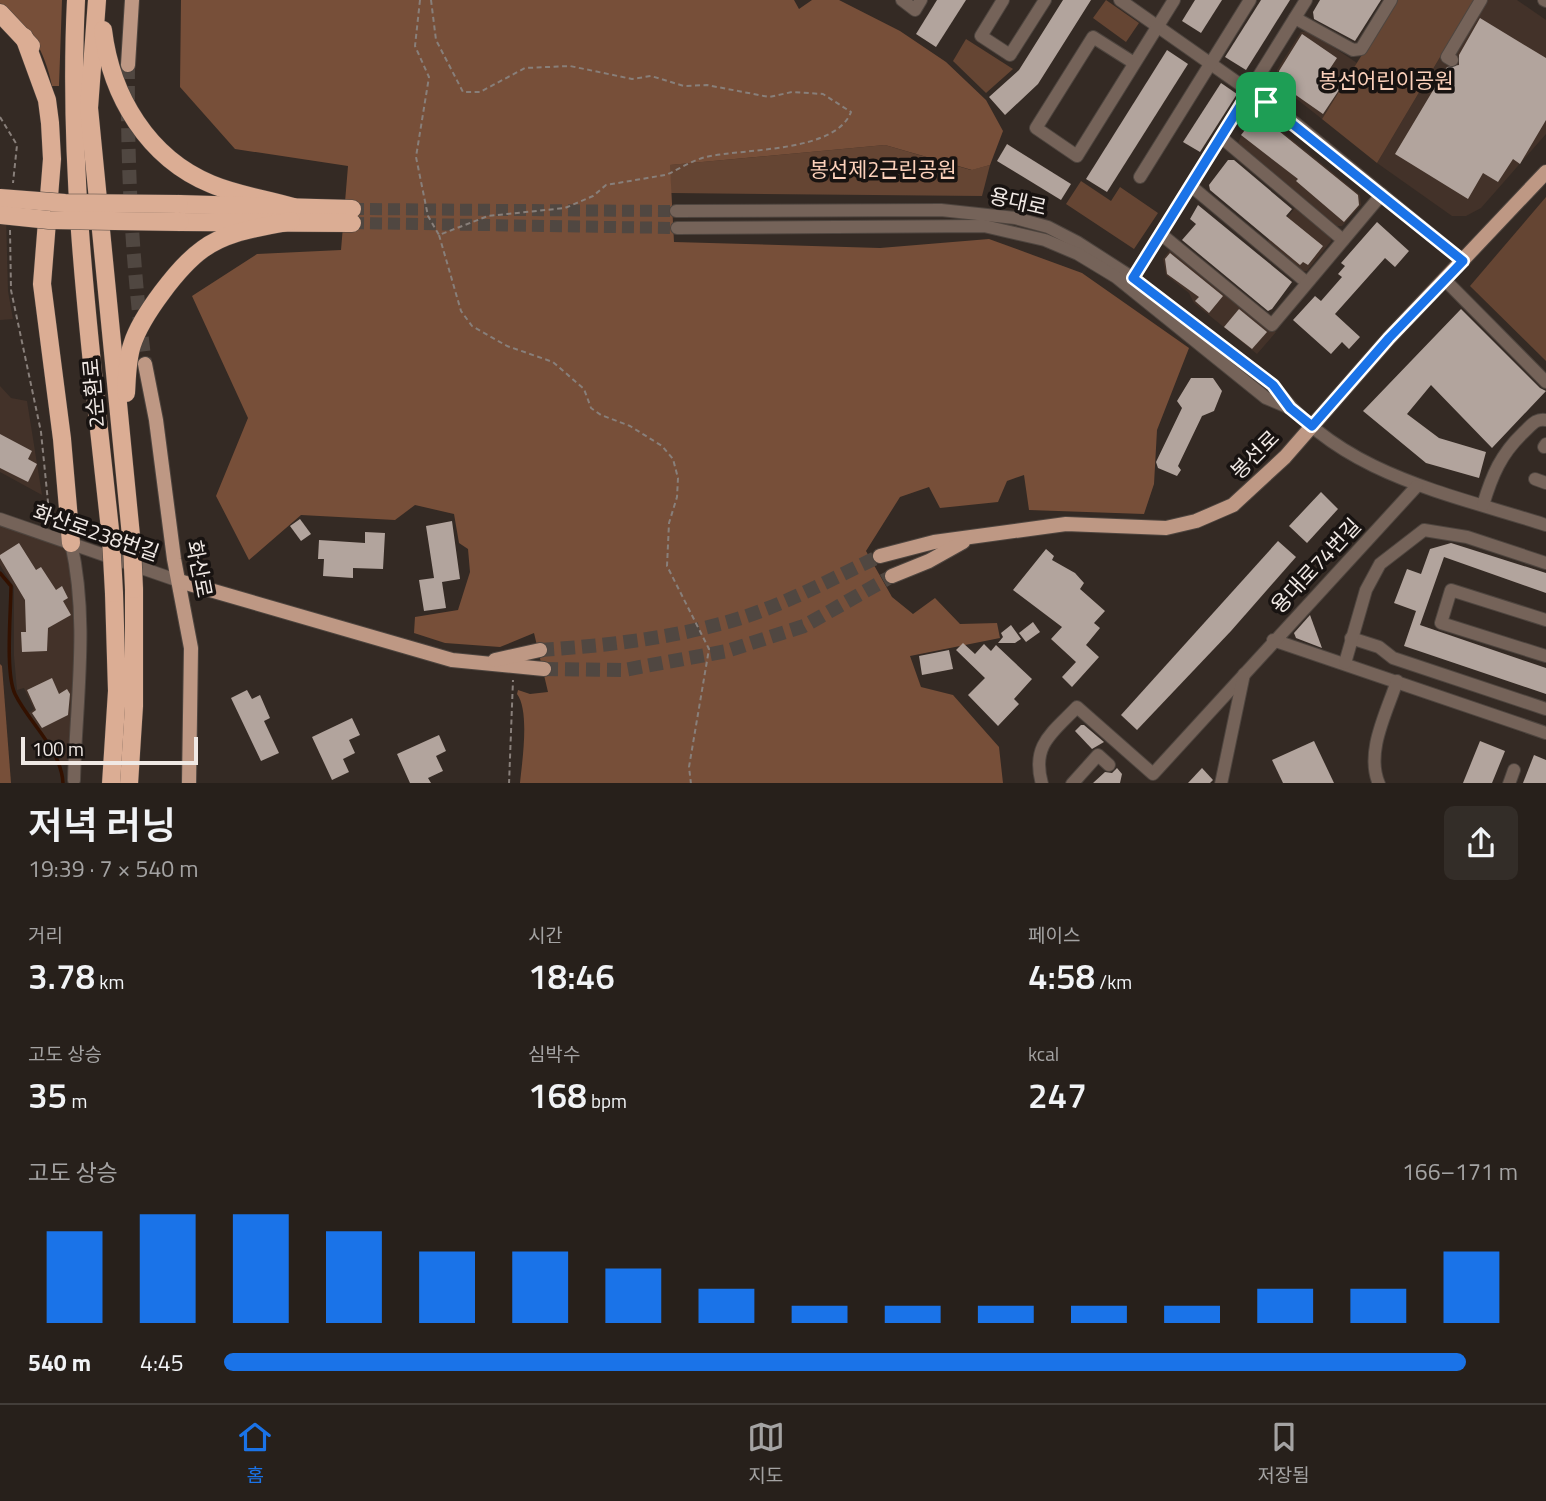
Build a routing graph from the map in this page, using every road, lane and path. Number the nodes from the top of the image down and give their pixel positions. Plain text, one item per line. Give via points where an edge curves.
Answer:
1 (76, 0) edge
2 (97, 0) edge
3 (103, 0) edge
4 (132, 0) edge
5 (420, 0) edge
6 (431, 0) edge
7 (902, 0) edge
8 (921, 0) edge
9 (1003, 0) edge
10 (1120, 0) edge
11 (1174, 0) edge
12 (1250, 0) edge
13 (1306, 0) edge
14 (1391, 0) edge
15 (1481, 0) edge
16 (1042, 1) edge
17 (0, 13) edge
18 (1295, 18) junction
19 (1158, 26) junction
20 (24, 37) junction
21 (1452, 60) dead end
22 (1135, 63) junction
23 (1212, 63) junction
24 (128, 65) tunnel mouth
25 (1250, 90) junction
26 (0, 117) edge
27 (1222, 138) junction
28 (74, 145) junction
29 (1546, 172) edge
30 (1140, 177) dead end
31 (1191, 186) junction
32 (1382, 194) junction
33 (6, 196) edge
34 (676, 211) tunnel mouth
35 (179, 213) junction
36 (292, 214) junction
37 (352, 216) tunnel mouth
38 (5, 222) edge
39 (677, 228) tunnel mouth
40 (1161, 234) junction
41 (439, 235) junction
42 (1343, 240) junction
43 (1463, 261) junction
44 (1133, 278) junction
45 (1444, 280) junction
46 (1306, 282) junction
47 (145, 364) tunnel mouth
48 (1546, 382) edge
49 (1290, 408) junction
50 (1546, 419) edge
51 (1312, 426) junction
52 (1417, 486) junction
53 (127, 505) junction
54 (1483, 505) junction
55 (0, 519) edge
56 (1546, 525) edge
57 (46, 536) junction
58 (967, 539) junction
59 (71, 543) junction
60 (880, 556) tunnel mouth
61 (1546, 563) edge
62 (892, 576) tunnel mouth
63 (180, 581) junction
64 (1546, 620) edge
65 (1351, 638) junction
66 (1273, 640) junction
67 (540, 650) tunnel mouth
68 (1546, 656) edge
69 (486, 662) junction
70 (1345, 663) junction
71 (512, 666) junction
72 (544, 669) tunnel mouth
73 (1244, 674) junction
74 (1397, 681) junction
75 (1546, 709) edge
76 (1546, 733) edge
77 (1109, 765) dead end
78 (1514, 770) dead end
79 (74, 780) dead end
80 (1220, 782) edge
81 (111, 783) edge
82 (129, 783) edge
83 (189, 783) edge
84 (509, 783) edge
85 (691, 783) edge
86 (1042, 783) edge
87 (1072, 783) edge
88 (1379, 783) edge
89 (1509, 783) edge

1 - 28 highway, 2순환로
2 - 53 highway, 2순환로 via 89,108
3 - 36 highway via 106,52 125,109 158,149 209,184
4 - 24 main road
5 - 41 path via 415,46 429,77 416,157 428,216
6 - 41 path via 436,40 463,92 480,92 525,68 570,66 769,97 792,92 823,94 851,112 846,124 825,138 704,157 668,175 606,185 565,208 488,216
7 - 8 street via 915,10
9 - 16 street via 981,36 1010,55
10 - 19 street
11 - 19 street
12 - 23 street
13 - 18 street
14 - 18 street via 1362,49 1353,50
15 - 21 street via 1447,57
17 - 20 highway
18 - 25 street
19 - 22 street
19 - 23 street
20 - 28 highway via 42,61
20 - 59 highway via 47,100 50,122 52,159 42,284
22 - 22 street via 1077,156 1036,128 1093,37
23 - 25 street
23 - 30 street
25 - 27 street
25 - 32 street
26 - 33 path via 17,145
27 - 31 street
27 - 42 street
28 - 81 highway, 2순환로, bridge via 111,539 117,691
29 - 43 main road, 봉선로
31 - 40 street
31 - 46 street
32 - 42 street
32 - 43 street
33 - 35 highway, bridge
34 - 44 street, 용대로 via 982,213 1048,227
35 - 36 highway
35 - 38 highway, bridge
36 - 37 highway
36 - 53 highway via 204,248 162,293 133,342 125,405
38 - 57 path via 11,290 41,432 50,524
39 - 49 street, 용대로 via 984,226 1045,240 1116,277 1266,398
40 - 44 street
40 - 46 street via 1272,325
41 - 85 path via 461,311 472,327 507,346 553,362 584,389 591,408 630,426 662,446 673,459 677,497 669,523 667,566 709,649 689,767
42 - 46 street
43 - 45 main road, 봉선로
44 - 49 street, 용대로 via 1273,385
45 - 48 street
45 - 51 main road, 봉선로
47 - 63 main road, 화산로
49 - 51 street, 용대로
50 - 54 street via 1535,421 1504,452
51 - 52 street, 용대로 via 1357,460
51 - 58 main road, 봉선로 via 1259,485 1233,505 1196,521 1166,528 1066,524
52 - 54 street, 용대로
52 - 66 street, 용대로74번길
53 - 82 highway, 2순환로, bridge via 134,589
54 - 56 street, 용대로
55 - 57 street, 화산로238번길
57 - 59 street, 화산로238번길
58 - 60 main road, 봉선로
58 - 62 main road
59 - 63 street, 화산로238번길
59 - 79 street via 82,662
61 - 65 street via 1467,537 1424,530 1380,564 1366,590
63 - 69 main road via 416,651
63 - 83 main road, 화산로 via 191,648
64 - 68 street via 1451,590 1441,623
65 - 70 street
65 - 75 street via 1379,647 1393,658
66 - 70 street
66 - 73 street, 용대로74번길
67 - 69 main road
69 - 71 main road
70 - 74 street
71 - 72 main road
71 - 84 path
73 - 80 street
73 - 86 street, 용대로74번길 via 1153,774 1076,707 1042,744 1037,766
74 - 76 street
74 - 88 street via 1377,742 1373,770
77 - 87 street via 1098,755
78 - 89 street

